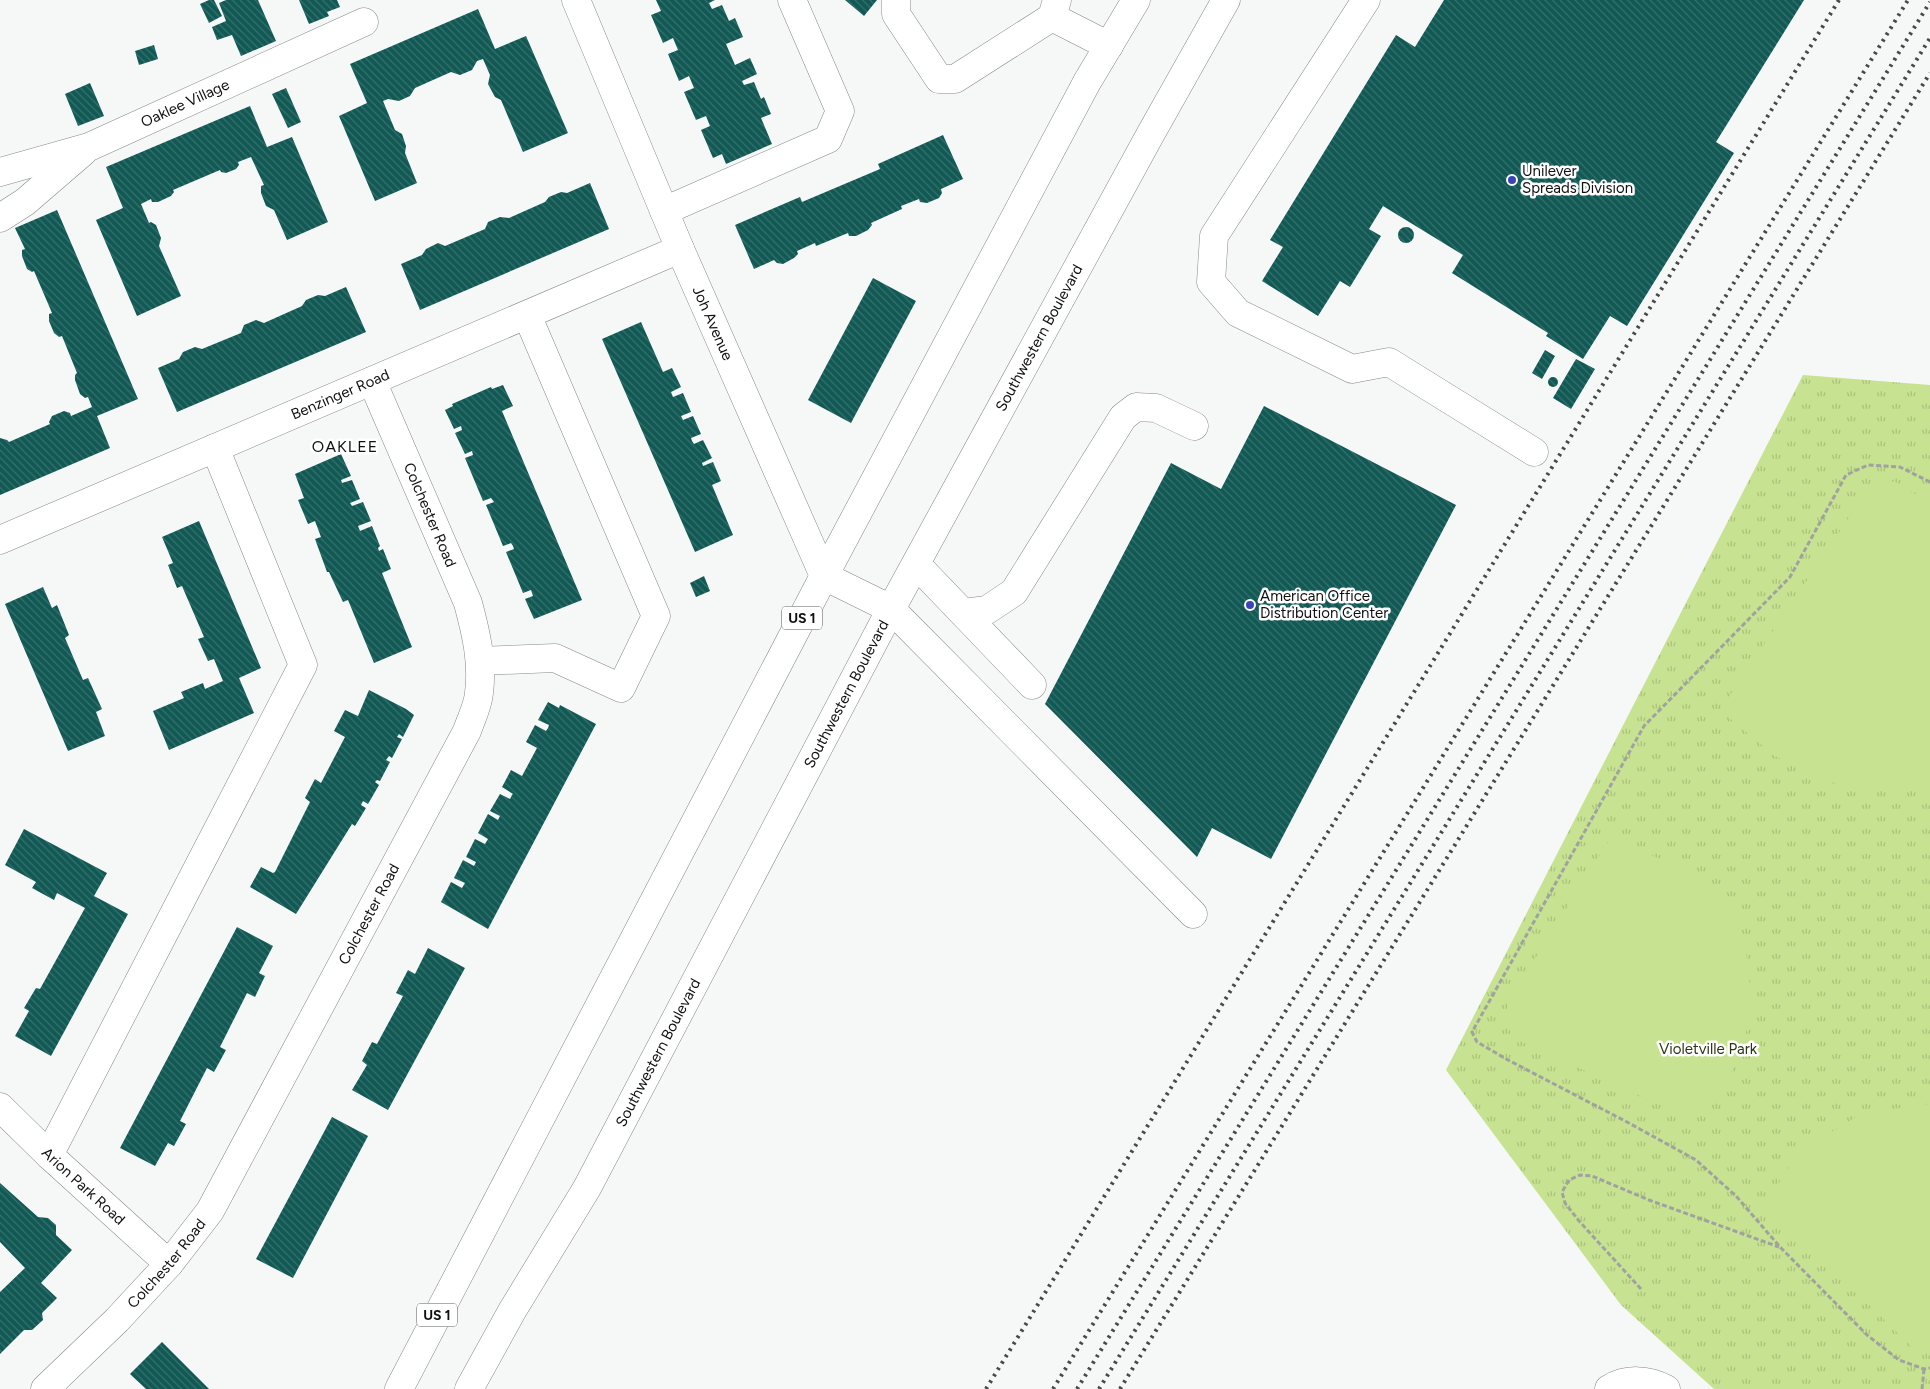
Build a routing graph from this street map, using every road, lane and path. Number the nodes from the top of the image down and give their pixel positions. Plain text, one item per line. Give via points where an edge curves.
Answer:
1 (576, 0) edge
2 (792, 0) edge
3 (896, 0) edge
4 (1136, 0) edge
5 (1226, 0) edge
6 (1366, 0) edge
7 (1054, 9) edge
8 (364, 22) dead end
9 (1108, 46) junction
10 (89, 147) junction
11 (0, 172) edge
12 (664, 211) junction
13 (0, 218) edge
14 (680, 249) junction
15 (527, 314) junction
16 (372, 381) junction
17 (1194, 426) dead end
18 (215, 448) junction
19 (1534, 452) dead end
20 (1930, 482) edge
21 (0, 540) edge
22 (916, 564) junction
23 (824, 576) junction
24 (891, 609) junction
25 (964, 613) junction
26 (480, 661) junction
27 (1032, 685) dead end
28 (1193, 914) dead end
29 (0, 1106) edge
30 (49, 1155) junction
31 (1780, 1247) junction
32 (169, 1264) junction
33 (1641, 1289) dead end
34 (1930, 1368) edge
35 (1924, 1369) junction
36 (44, 1389) edge
37 (399, 1389) edge
38 (469, 1389) edge
39 (1609, 1389) edge
40 (1666, 1389) edge
41 (1922, 1389) edge

1 - 12 main road, Joh Avenue
2 - 12 main road via 840,111 828,139
3 - 7 main road via 896,14 939,79 955,79
4 - 9 main road, US 1
5 - 22 main road, Southwestern Boulevard
6 - 19 main road via 1214,236 1211,282 1238,313 1352,369 1390,362
7 - 9 main road
8 - 10 main road, Oaklee Village
9 - 23 main road, US 1
10 - 11 main road, Oaklee Village
10 - 13 main road via 25,202
12 - 14 main road, Joh Avenue
14 - 15 main road, Benzinger Road
14 - 23 main road, Joh Avenue
15 - 16 main road, Benzinger Road
15 - 26 main road via 656,616 621,688 555,658
16 - 18 main road, Benzinger Road
16 - 26 main road, Colchester Road via 468,603
17 - 25 main road via 1156,408 1136,408 1123,417 1014,592 987,610
18 - 21 main road, Benzinger Road
18 - 30 main road via 303,665
20 - 31 path via 1900,466 1868,466 1846,475 1790,577 1644,726 1472,1032 1477,1042 1508,1060 1696,1160 1736,1196
22 - 24 main road, Southwestern Boulevard
22 - 25 main road
23 - 24 main road
23 - 37 main road, US 1
24 - 28 main road
24 - 38 main road, Southwestern Boulevard via 588,1188 512,1311
25 - 27 main road
26 - 32 main road, Colchester Road via 479,695 467,731 210,1211
29 - 30 main road, Arion Park Road
30 - 32 main road, Arion Park Road
31 - 33 path via 1592,1176 1580,1175 1569,1180 1562,1192 1566,1203
31 - 35 path via 1867,1335 1899,1360
32 - 36 main road, Colchester Road via 117,1320
34 - 35 path
35 - 41 path
39 - 40 main road via 1617,1384 1640,1380

